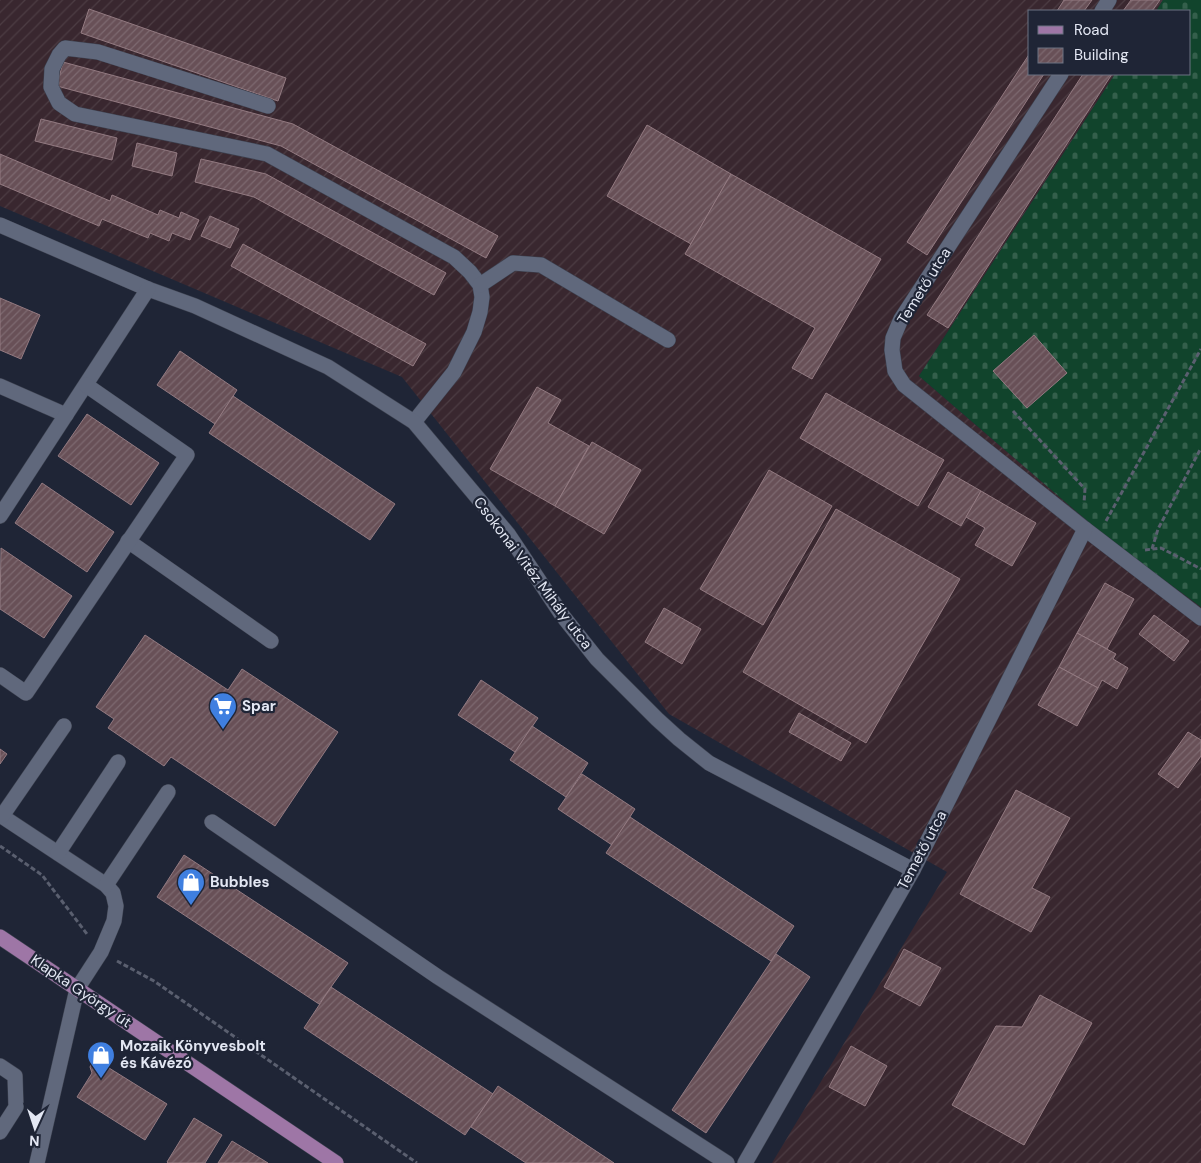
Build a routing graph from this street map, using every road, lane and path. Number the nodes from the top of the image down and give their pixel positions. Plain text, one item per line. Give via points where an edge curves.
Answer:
1 (1060, 75) edge
2 (268, 106) dead end
3 (0, 226) edge
4 (480, 285) junction
5 (148, 289) junction
6 (668, 340) dead end
7 (1201, 349) edge
8 (86, 384) junction
9 (0, 386) edge
10 (1013, 411) dead end
11 (66, 416) junction
12 (414, 422) junction
13 (1201, 448) edge
14 (1084, 504) dead end
15 (0, 516) edge
16 (1085, 529) junction
17 (1102, 529) dead end
18 (128, 541) junction
19 (1152, 549) junction
20 (1143, 551) dead end
21 (1201, 569) edge
22 (1201, 618) edge
23 (271, 641) dead end
24 (0, 676) edge
25 (64, 726) dead end
26 (118, 762) dead end
27 (168, 792) dead end
28 (1, 816) edge
29 (212, 822) dead end
30 (0, 846) edge
31 (58, 853) junction
32 (914, 870) junction
33 (106, 885) junction
34 (0, 937) edge
35 (102, 952) junction
36 (77, 989) junction
37 (0, 1066) edge
38 (0, 1132) edge
39 (37, 1163) edge
40 (336, 1163) edge
41 (417, 1163) edge
42 (727, 1163) edge
43 (744, 1163) edge

1 - 16 street, Temető utca via 901,319 892,350 895,371 904,385
2 - 4 street via 98,52 65,48 52,69 50,87 58,103 75,114 267,154 454,257
3 - 5 street, Csokonai Vitéz Mihály utca
4 - 6 street via 513,263 541,265
4 - 12 street via 482,297 474,332 454,372
5 - 8 street
5 - 12 street, Csokonai Vitéz Mihály utca via 195,306 328,367
7 - 17 path
8 - 11 street
8 - 18 street via 187,455
9 - 11 street
10 - 14 path via 1085,489
11 - 15 street
12 - 32 street, Csokonai Vitéz Mihály utca via 508,534 562,615 597,658 679,740 709,762
13 - 19 path via 1158,529
16 - 22 street, Temető utca
16 - 32 street, Temető utca
18 - 23 street
18 - 24 street via 26,693
19 - 20 path
19 - 21 path via 1161,548
25 - 28 street
26 - 31 street
27 - 33 street
28 - 31 street
29 - 42 street via 438,977
30 - 35 path via 42,875
31 - 33 street
32 - 43 street, Temető utca
33 - 35 street via 113,893 116,906
34 - 36 main road, Klapka György út
35 - 36 street
35 - 41 path via 154,981
36 - 39 street
36 - 40 main road, Klapka György út
37 - 38 street via 15,1076 16,1106

